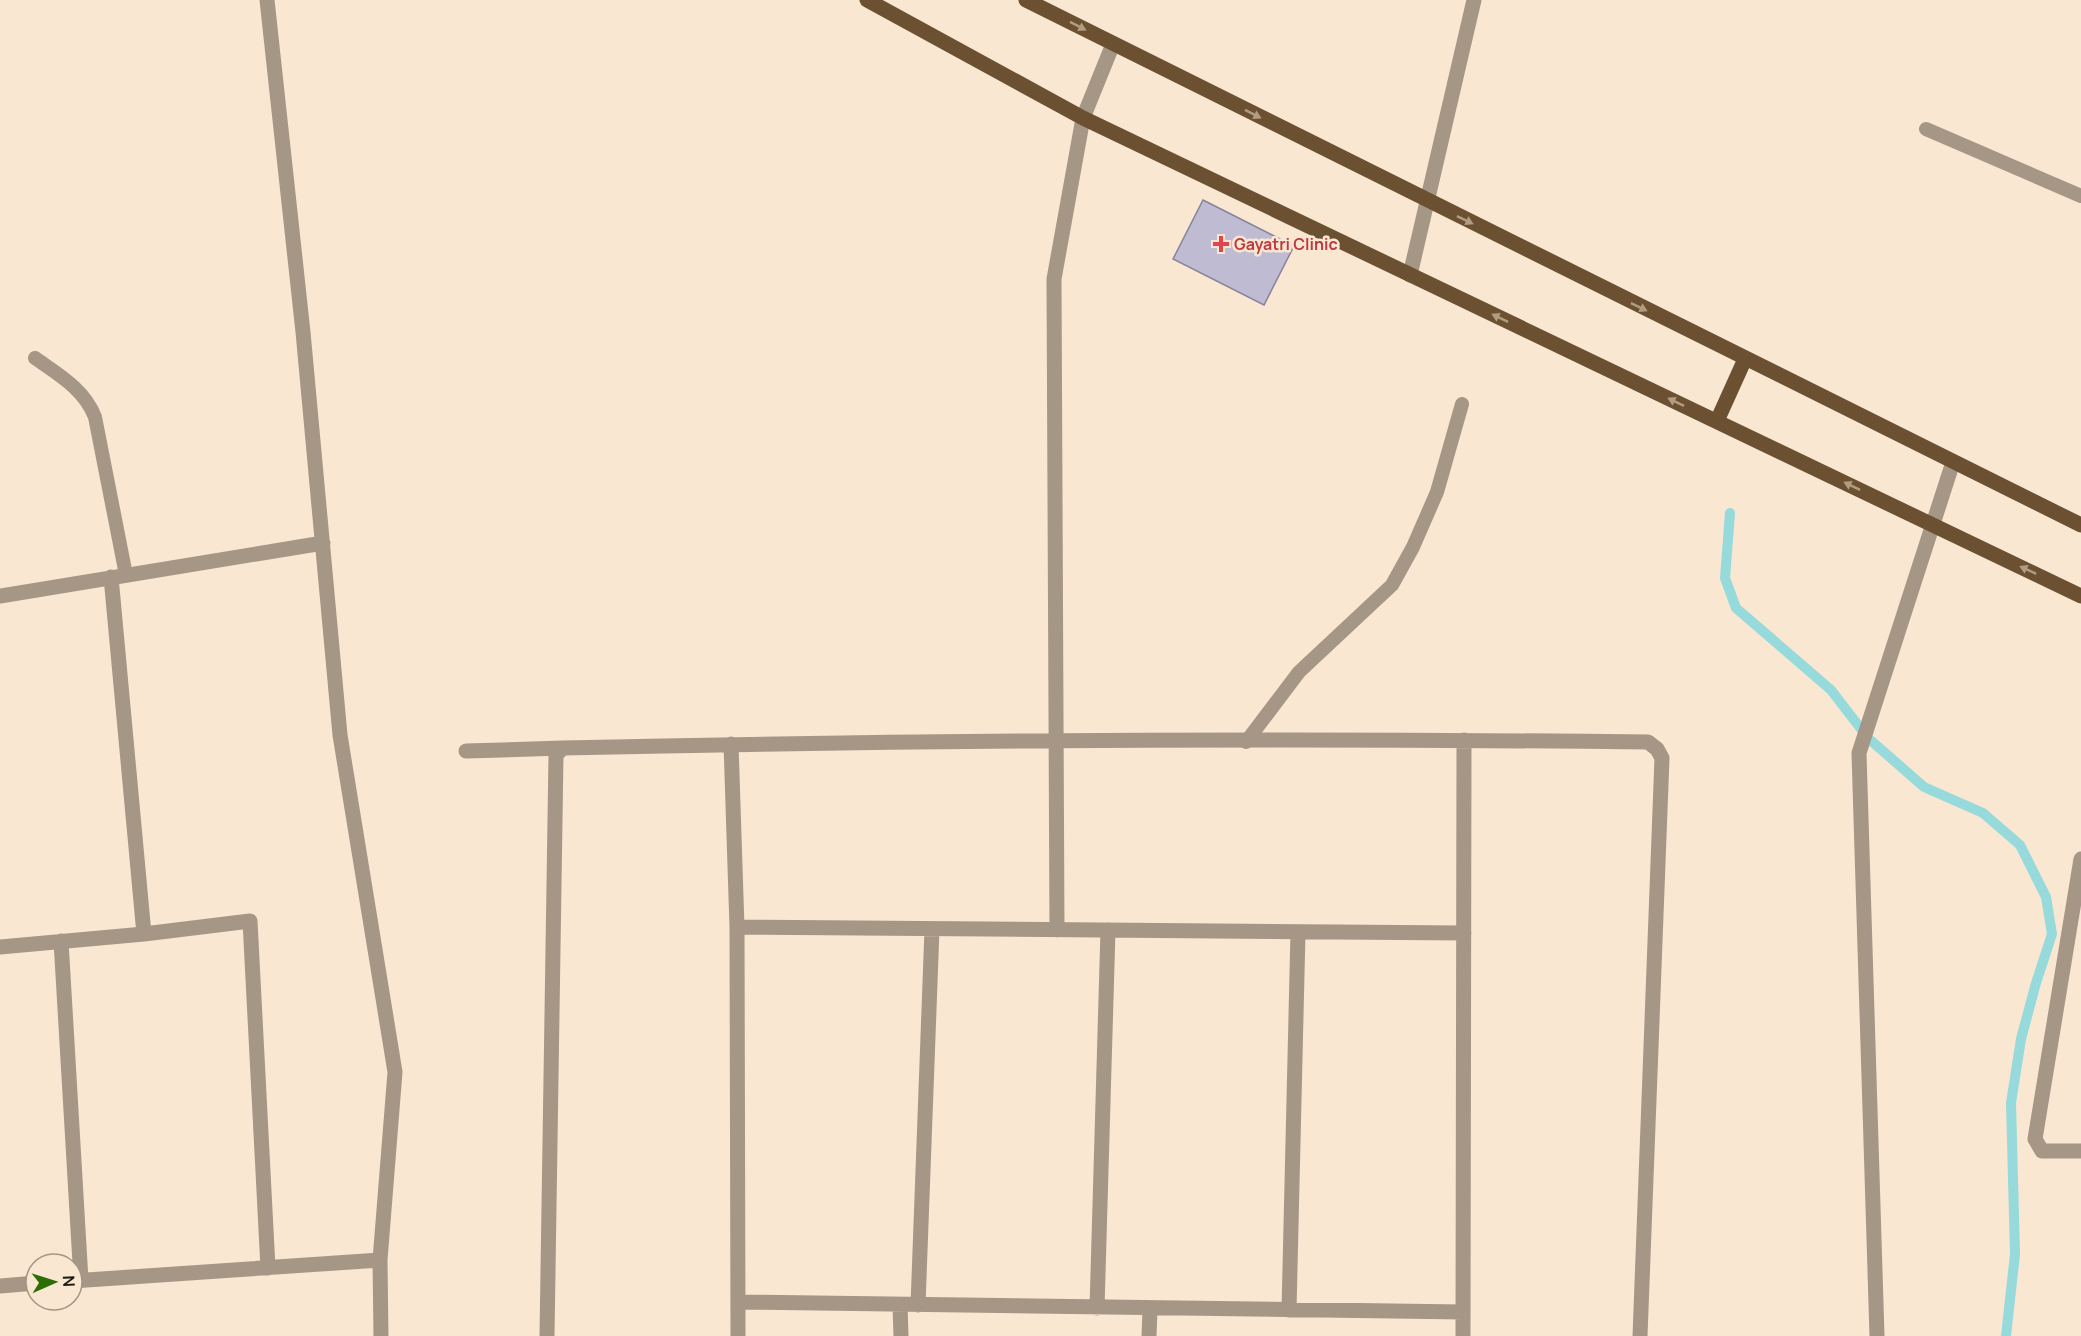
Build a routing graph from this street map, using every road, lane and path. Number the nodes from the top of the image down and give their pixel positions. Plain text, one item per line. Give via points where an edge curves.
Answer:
1 (267, 0) edge
2 (867, 0) edge
3 (1474, 0) edge
4 (1035, 2) edge
5 (1113, 44) junction
6 (1083, 118) junction
7 (1926, 129) dead end
8 (2081, 196) edge
9 (1427, 201) junction
10 (1410, 275) junction
11 (35, 358) dead end
12 (1745, 359) junction
13 (1462, 404) dead end
14 (1717, 421) junction
15 (1953, 462) junction
16 (1931, 524) junction
17 (2081, 525) edge
18 (323, 543) junction
19 (119, 576) junction
20 (0, 596) edge
21 (2081, 596) edge
22 (1464, 740) junction
23 (1246, 742) junction
24 (1055, 743) junction
25 (730, 744) junction
26 (563, 748) junction
27 (466, 751) dead end
28 (2081, 862) edge
29 (737, 927) junction
30 (932, 929) junction
31 (1058, 930) junction
32 (1108, 930) junction
33 (1298, 932) junction
34 (1464, 933) junction
35 (144, 934) junction
36 (61, 941) junction
37 (0, 947) edge
38 (2081, 1151) edge
39 (75, 1252) edge
40 (380, 1260) junction
41 (268, 1268) junction
42 (84, 1280) edge
43 (24, 1284) edge
44 (0, 1286) edge
45 (738, 1302) junction
46 (900, 1305) junction
47 (918, 1305) junction
48 (1097, 1308) junction
49 (1150, 1310) junction
50 (1289, 1310) junction
51 (1464, 1312) junction
52 (381, 1336) edge
53 (547, 1336) edge
54 (738, 1336) edge
55 (901, 1336) edge
56 (1149, 1336) edge
57 (1463, 1336) edge
58 (1640, 1336) edge
59 (1877, 1336) edge

1 - 18 street
2 - 6 main road
3 - 9 street
4 -> 5 main road
5 - 6 street
5 -> 9 main road
6 - 10 main road
6 - 24 street via 1054,279
7 - 8 lane
9 - 10 street
9 -> 12 main road
14 -> 10 main road
11 - 19 lane via 89,402
12 - 14 main road
12 - 15 main road
13 - 23 lane via 1437,492 1392,585 1299,672
16 -> 14 main road
15 - 16 street
15 - 17 main road
21 -> 16 main road
16 - 59 street via 1859,753
18 - 19 street
18 - 40 street via 340,735 395,1072
19 - 20 street
19 - 35 street
22 - 23 street
22 - 34 street
22 - 58 street via 1648,742 1662,758
23 - 24 street
24 - 25 street
24 - 31 street
25 - 26 street
25 - 29 street
26 - 27 street
26 - 53 street via 556,756
28 - 38 street via 2035,1139 2042,1151
29 - 30 street
29 - 45 street
30 - 31 street
30 - 47 street
31 - 32 street
32 - 33 street
32 - 48 street
33 - 34 street
33 - 50 street
34 - 51 street
35 - 36 street
35 - 41 street via 250,921
36 - 37 street
36 - 39 street
40 - 41 street
40 - 52 street
41 - 42 street
43 - 44 street
45 - 46 street
45 - 54 street
46 - 47 street
46 - 55 street
47 - 48 street
48 - 49 street
49 - 50 street
49 - 56 street
50 - 51 street
51 - 57 street

